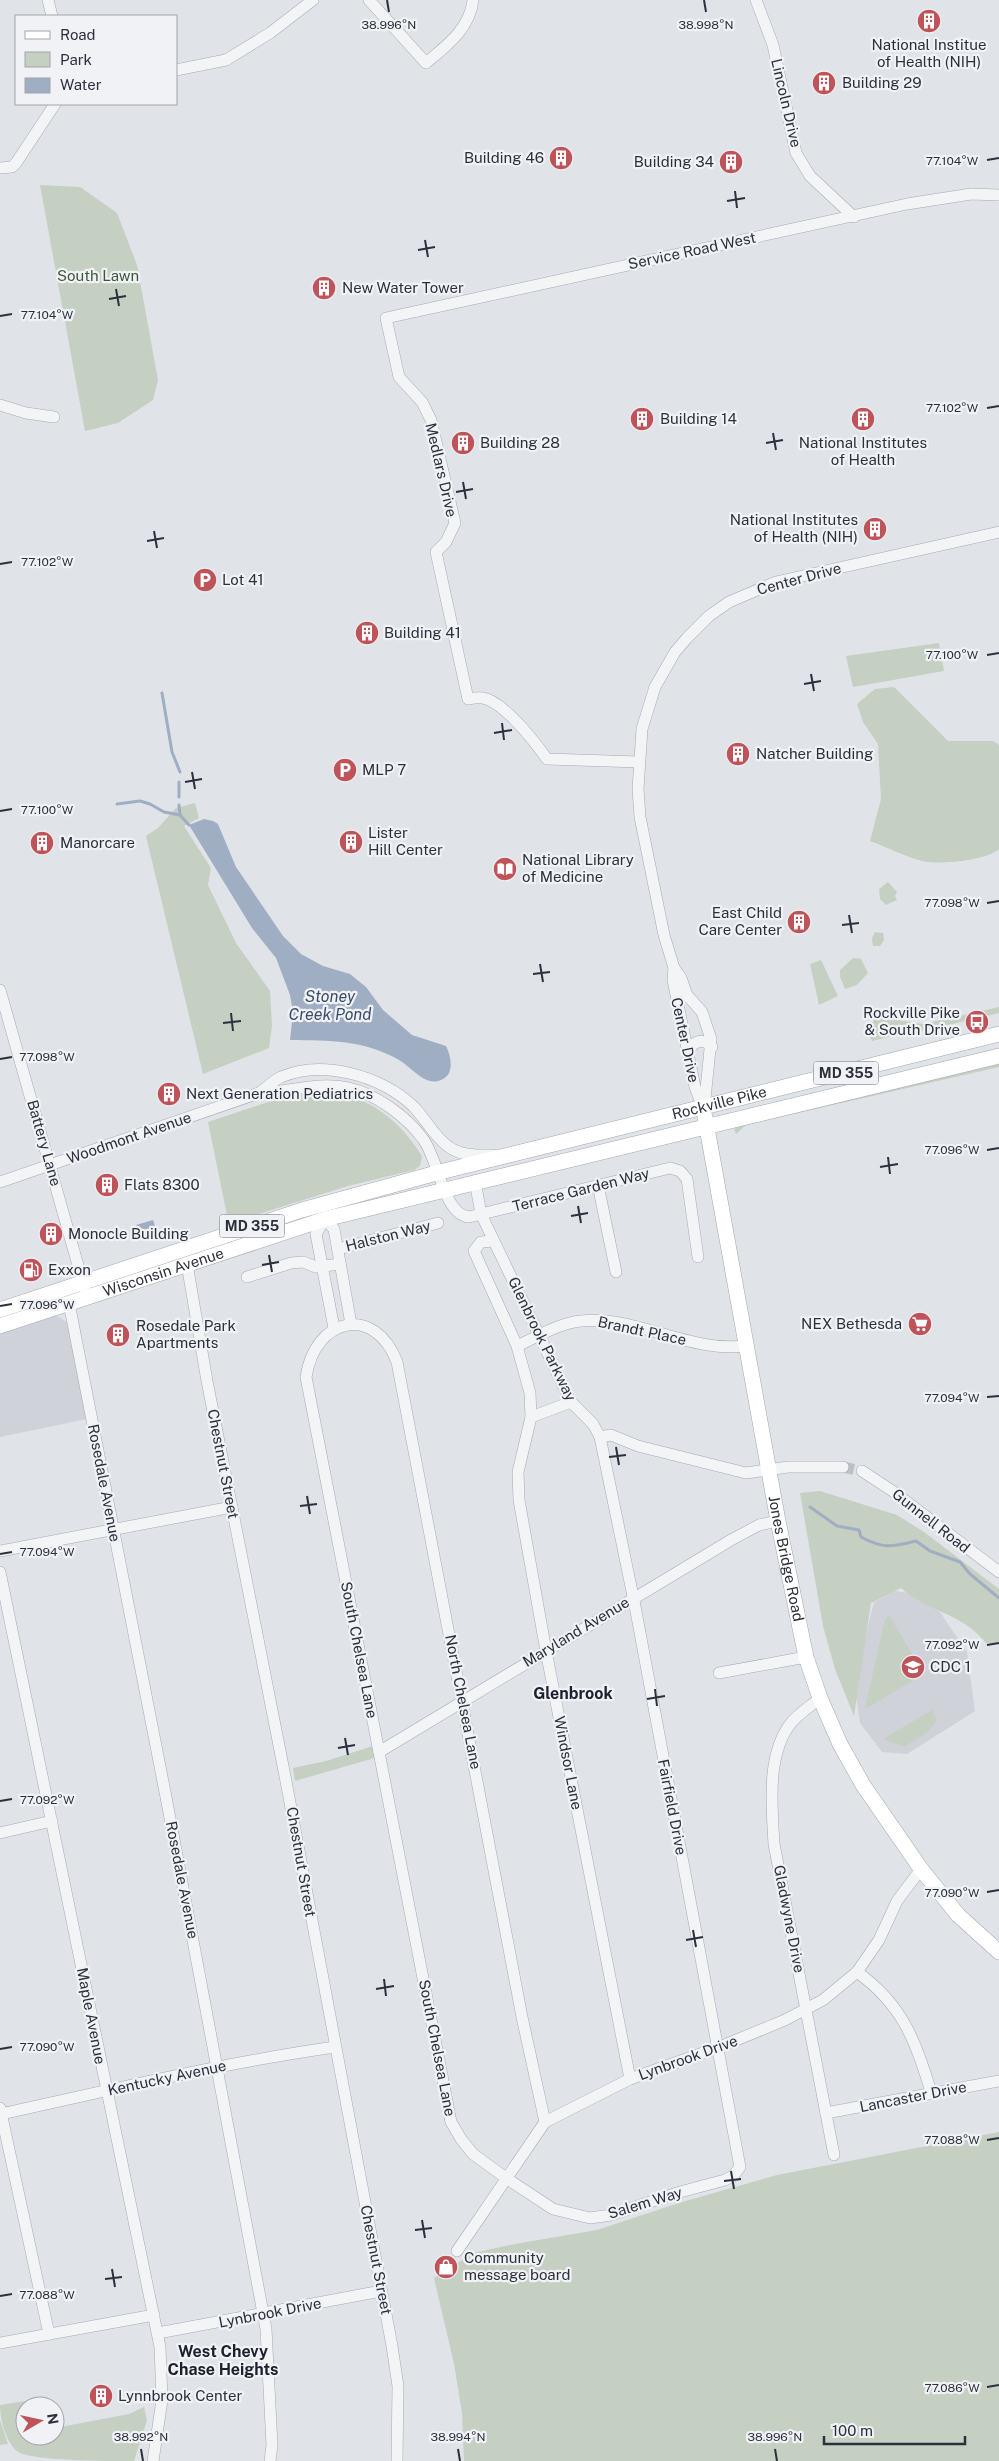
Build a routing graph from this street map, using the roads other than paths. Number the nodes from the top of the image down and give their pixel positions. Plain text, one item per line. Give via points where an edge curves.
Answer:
1 (48, 0) edge
2 (313, 0) edge
3 (369, 0) edge
4 (473, 0) edge
5 (756, 0) edge
6 (52, 15) edge
7 (178, 70) edge
8 (54, 105) edge
9 (2, 168) edge
10 (999, 195) edge
11 (854, 217) junction
12 (386, 318) joint
13 (0, 405) edge
14 (54, 417) dead end
15 (999, 532) edge
16 (639, 762) junction
17 (674, 968) junction
18 (0, 990) edge
19 (702, 1012) junction
20 (682, 1019) junction
21 (999, 1034) edge
22 (712, 1047) junction
23 (688, 1051) junction
24 (999, 1056) edge
25 (258, 1093) junction
26 (704, 1109) junction
27 (708, 1128) junction
28 (510, 1156) junction
29 (50, 1165) junction
30 (440, 1172) junction
31 (0, 1182) edge
32 (475, 1182) junction
33 (598, 1185) junction
34 (444, 1189) junction
35 (323, 1212) junction
36 (481, 1214) junction
37 (438, 1223) dead end
38 (493, 1241) junction
39 (183, 1248) junction
40 (338, 1249) junction
41 (698, 1257) dead end
42 (187, 1264) junction
43 (340, 1264) junction
44 (322, 1268) junction
45 (616, 1272) dead end
46 (247, 1277) dead end
47 (83, 1281) junction
48 (87, 1296) junction
49 (69, 1303) junction
50 (0, 1310) edge
51 (351, 1324) junction
52 (0, 1326) edge
53 (334, 1328) junction
54 (540, 1336) junction
55 (517, 1346) junction
56 (746, 1346) junction
57 (571, 1402) junction
58 (531, 1417) junction
59 (600, 1437) junction
60 (843, 1467) tunnel mouth
61 (770, 1471) junction
62 (862, 1471) tunnel mouth
63 (232, 1507) junction
64 (778, 1521) junction
65 (114, 1530) junction
66 (0, 1551) edge
67 (0, 1572) edge
68 (999, 1572) edge
69 (633, 1597) junction
70 (546, 1651) junction
71 (806, 1657) junction
72 (719, 1673) dead end
73 (820, 1698) junction
74 (463, 1700) junction
75 (379, 1752) junction
76 (52, 1821) junction
77 (0, 1832) edge
78 (920, 1869) junction
79 (999, 1952) edge
80 (857, 1972) junction
81 (806, 2009) junction
82 (335, 2047) junction
83 (717, 2048) junction
84 (216, 2068) junction
85 (630, 2079) junction
86 (999, 2081) edge
87 (106, 2091) junction
88 (931, 2092) junction
89 (0, 2112) edge
90 (826, 2113) junction
91 (544, 2122) junction
92 (834, 2155) dead end
93 (733, 2176) joint
94 (506, 2178) junction
95 (456, 2251) dead end
96 (381, 2291) junction
97 (154, 2314) junction
98 (263, 2314) junction
99 (158, 2333) junction
100 (49, 2334) junction
101 (0, 2344) edge
102 (153, 2461) edge
103 (270, 2461) edge
104 (397, 2461) edge

1 - 6 street
2 - 7 street via 226,60
3 - 4 street via 426,63 463,28
5 - 11 street, Lincoln Drive via 773,45 796,153 810,176
8 - 9 street via 16,163
10 - 11 street, Service Road West via 952,197
11 - 12 street, Service Road West
12 - 16 street, Medlars Drive via 399,377 422,402 431,420 454,523 446,542 436,552 468,699 484,698 494,703 534,738 547,759
13 - 14 street
15 - 16 street, Center Drive via 776,582 729,602 708,616 687,638 662,673 647,707
16 - 17 street, Center Drive via 640,817 664,935
17 - 19 street, Center Drive via 687,995
17 - 20 street, Center Drive via 672,980
18 - 29 street, Battery Lane
19 - 20 street via 689,1013
19 - 22 street, Center Drive
20 - 23 street, Center Drive
21 - 26 main road, Rockville Pike / MD 355
22 - 23 street via 702,1041 694,1043
22 - 26 street, Center Drive via 706,1071
23 - 26 street, Center Drive via 695,1087
24 - 27 main road, Rockville Pike / MD 355
25 - 28 street, Woodmont Avenue via 279,1078 330,1070 370,1079 400,1095 450,1148 471,1155
25 - 29 street, Woodmont Avenue
25 - 30 street, Woodmont Avenue via 323,1085 350,1088 370,1096 415,1128
26 - 27 main road, Jones Bridge Road
26 - 28 main road, Rockville Pike / MD 355
27 - 32 main road, Rockville Pike / MD 355
27 - 56 main road, Jones Bridge Road
28 - 30 main road, Rockville Pike / MD 355
29 - 31 street, Woodmont Avenue
29 - 47 street, Battery Lane
30 - 34 street, Woodmont Avenue
30 - 35 main road, Wisconsin Avenue / MD 355
32 - 34 main road, Rockville Pike / MD 355
32 - 36 street, Glenbrook Parkway
33 - 36 street, Terrace Garden Way
33 - 41 street, Terrace Garden Way via 670,1168 680,1171 687,1179
33 - 45 street
34 - 35 main road, Wisconsin Avenue / MD 355
34 - 36 street via 452,1207 462,1216
35 - 39 main road, Wisconsin Avenue / MD 355
35 - 40 street via 334,1228
35 - 42 main road, Wisconsin Avenue / MD 355
35 - 44 street via 316,1234
36 - 38 street, Glenbrook Parkway
37 - 40 street, Halston Way
38 - 54 street, Glenbrook Parkway
38 - 55 street, Windsor Lane via 482,1242 474,1251
39 - 42 main road
39 - 47 main road, Wisconsin Avenue / MD 355
40 - 43 street
42 - 48 main road, Wisconsin Avenue / MD 355
42 - 63 street, Chestnut Street
43 - 44 street
43 - 51 street
44 - 46 street via 303,1262 291,1263
44 - 53 street
47 - 48 street, Battery Lane
47 - 50 main road, Wisconsin Avenue / MD 355
48 - 49 main road, Wisconsin Avenue / MD 355
49 - 52 main road, Wisconsin Avenue / MD 355
49 - 65 street, Rosedale Avenue
51 - 53 street
51 - 74 street, North Chelsea Lane via 381,1336 397,1362
53 - 75 street, South Chelsea Lane via 316,1345 308,1361 306,1377
54 - 55 street
54 - 56 street, Brandt Place via 570,1323 596,1321 713,1346
54 - 57 street, Glenbrook Parkway
55 - 58 street, Windsor Lane via 530,1393
56 - 61 main road, Jones Bridge Road
57 - 58 street
57 - 59 street, Glenbrook Parkway via 593,1424
58 - 70 street, Windsor Lane via 522,1450 518,1490
59 - 61 street via 611,1435 638,1446 746,1473
59 - 69 street, Fairfield Drive
60 - 61 street via 788,1467
61 - 64 main road, Jones Bridge Road
62 - 68 street, Gunnell Road
63 - 65 street
63 - 82 street, Chestnut Street
64 - 69 street, Maryland Avenue via 759,1525
64 - 71 main road, Jones Bridge Road
65 - 66 street
65 - 84 street, Rosedale Avenue
67 - 76 street, Maple Avenue
69 - 70 street, Maryland Avenue
69 - 83 street, Fairfield Drive
70 - 74 street, Maryland Avenue
70 - 85 street, Windsor Lane
71 - 72 street
71 - 73 main road, Jones Bridge Road
73 - 78 main road, Jones Bridge Road via 863,1785
73 - 81 street, Gladwyne Drive via 790,1724 782,1738 771,1801 774,1844
74 - 75 street, Maryland Avenue
74 - 91 street, North Chelsea Lane
75 - 94 street, South Chelsea Lane via 451,2122 473,2154
76 - 77 street
76 - 87 street, Maple Avenue
78 - 79 main road, Jones Bridge Road via 958,1915
78 - 80 street, Lynbrook Drive via 896,1901 879,1940
80 - 81 street, Lynbrook Drive via 823,2000
80 - 88 street via 878,1987 902,2017 919,2051
81 - 83 street, Lynbrook Drive
81 - 90 street, Gladwyne Drive
82 - 84 street, Kentucky Avenue
82 - 96 street, Chestnut Street
83 - 85 street, Lynbrook Drive
83 - 93 street, Fairfield Drive via 740,2158 740,2167
84 - 87 street, Kentucky Avenue
84 - 98 street, Rosedale Avenue
85 - 91 street, Lynbrook Drive
86 - 88 street, Lancaster Drive
87 - 89 street, Kentucky Avenue
87 - 97 street, Maple Avenue
88 - 90 street, Lancaster Drive
89 - 100 street
90 - 92 street, Gladwyne Drive
91 - 94 street, Lynbrook Drive
93 - 94 street, Salem Way via 611,2215 590,2218 553,2209
94 - 95 street, Lynbrook Drive
96 - 98 street, Lynbrook Drive
96 - 104 street, Chestnut Street via 398,2386
97 - 99 street, Maple Avenue
97 - 100 street
98 - 99 street, Lynbrook Drive
98 - 103 street, Rosedale Avenue
99 - 102 street, Maple Avenue via 162,2400
100 - 101 street

